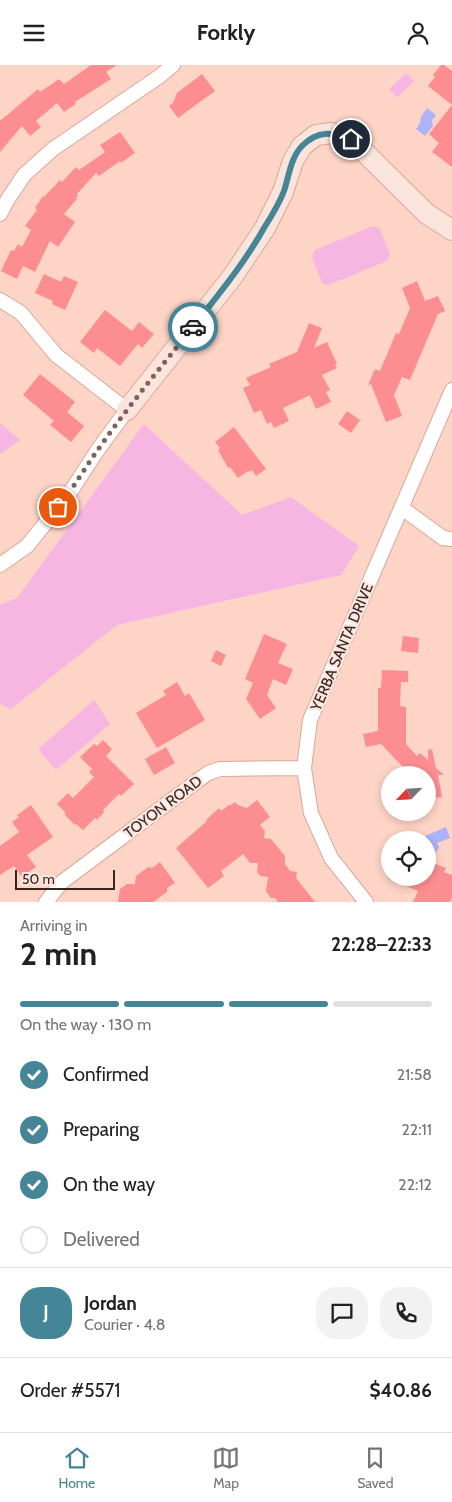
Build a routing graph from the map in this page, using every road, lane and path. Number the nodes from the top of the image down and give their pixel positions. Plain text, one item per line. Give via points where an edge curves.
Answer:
1 (173, 65) edge
2 (0, 214) edge
3 (452, 230) edge
4 (0, 300) edge
5 (452, 390) edge
6 (127, 410) junction
7 (402, 508) junction
8 (452, 539) edge
9 (0, 565) edge
10 (304, 768) junction
11 (46, 902) edge
12 (366, 902) edge

1 - 2 street via 53,149 24,175
3 - 6 street via 427,214 351,139 332,133 316,135 302,146 293,161 284,192 233,277
4 - 6 street via 21,313 56,355
5 - 7 street, YERBA SANTA DRIVE
6 - 9 street via 63,502 27,545
7 - 8 street via 443,538
7 - 10 street, YERBA SANTA DRIVE via 310,720
10 - 11 street, TOYON ROAD via 220,769 208,773 62,882
10 - 12 street, YERBA SANTA DRIVE via 311,813 331,858

